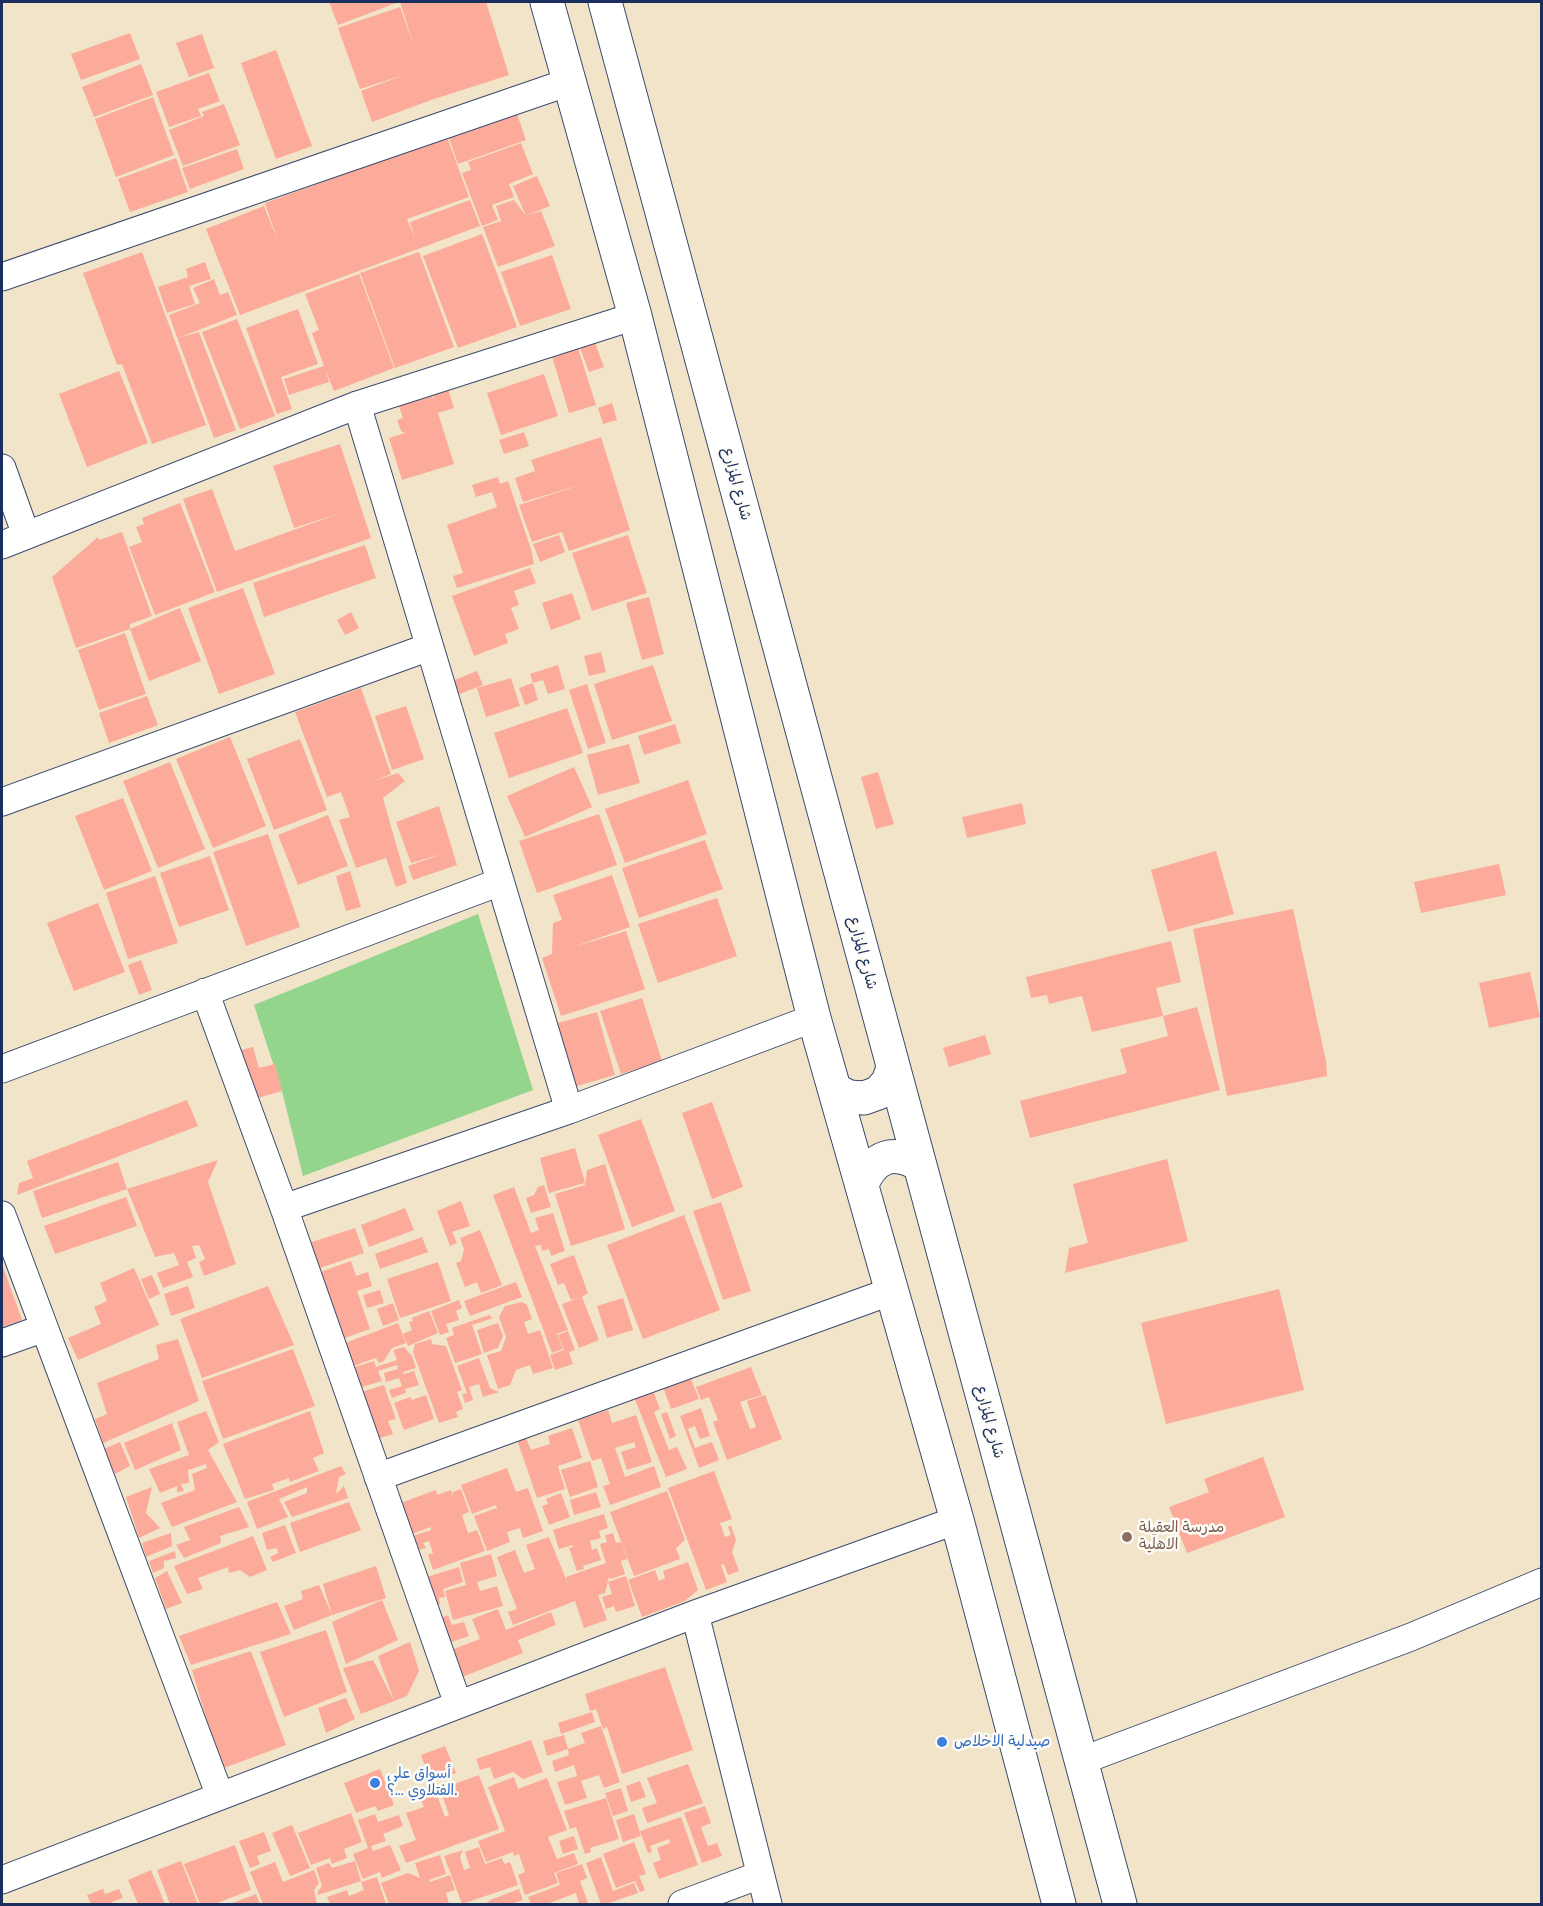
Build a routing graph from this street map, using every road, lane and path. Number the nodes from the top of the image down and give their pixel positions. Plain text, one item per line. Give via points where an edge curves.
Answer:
1 (548, 2) edge
2 (605, 2) edge
3 (569, 82) junction
4 (2, 277) edge
5 (635, 316) junction
6 (357, 405) junction
7 (2, 468) edge
8 (14, 540) edge
9 (429, 647) junction
10 (2, 802) edge
11 (500, 882) junction
12 (205, 992) junction
13 (814, 1018) junction
14 (893, 1068) junction
15 (2, 1070) edge
16 (835, 1090) junction
17 (569, 1110) junction
18 (920, 1165) junction
19 (862, 1184) junction
20 (284, 1208) junction
21 (2, 1215) edge
22 (892, 1291) junction
23 (44, 1329) junction
24 (2, 1343) edge
25 (378, 1477) junction
26 (957, 1520) junction
27 (1542, 1582) edge
28 (695, 1614) junction
29 (459, 1704) junction
30 (1081, 1761) junction
31 (220, 1796) junction
32 (760, 1875) junction
33 (2, 1880) edge
34 (682, 1905) edge
35 (768, 1905) edge
36 (1059, 1905) edge
37 (1120, 1905) edge

1 - 3 street
2 - 14 street, شارع المزارع
3 - 4 street
3 - 5 street
5 - 6 street
5 - 13 street
6 - 8 street
6 - 9 street
7 - 8 street
9 - 10 street
9 - 11 street
11 - 12 street
11 - 17 street
12 - 15 street
12 - 20 street
13 - 16 street
13 - 17 street
14 - 16 street via 878,1093 864,1098 849,1097
14 - 18 street, شارع المزارع
16 - 19 street
17 - 20 street
18 - 19 street via 892,1156 868,1171
18 - 30 street, شارع المزارع
19 - 22 street
20 - 25 street
21 - 23 street
22 - 25 street
22 - 26 street
23 - 24 street
23 - 31 street
25 - 29 street
26 - 28 street
26 - 36 street
27 - 30 street via 1410,1637
28 - 29 street
28 - 32 street
29 - 31 street
30 - 37 street, شارع المزارع
31 - 33 street
32 - 34 street
32 - 35 street

